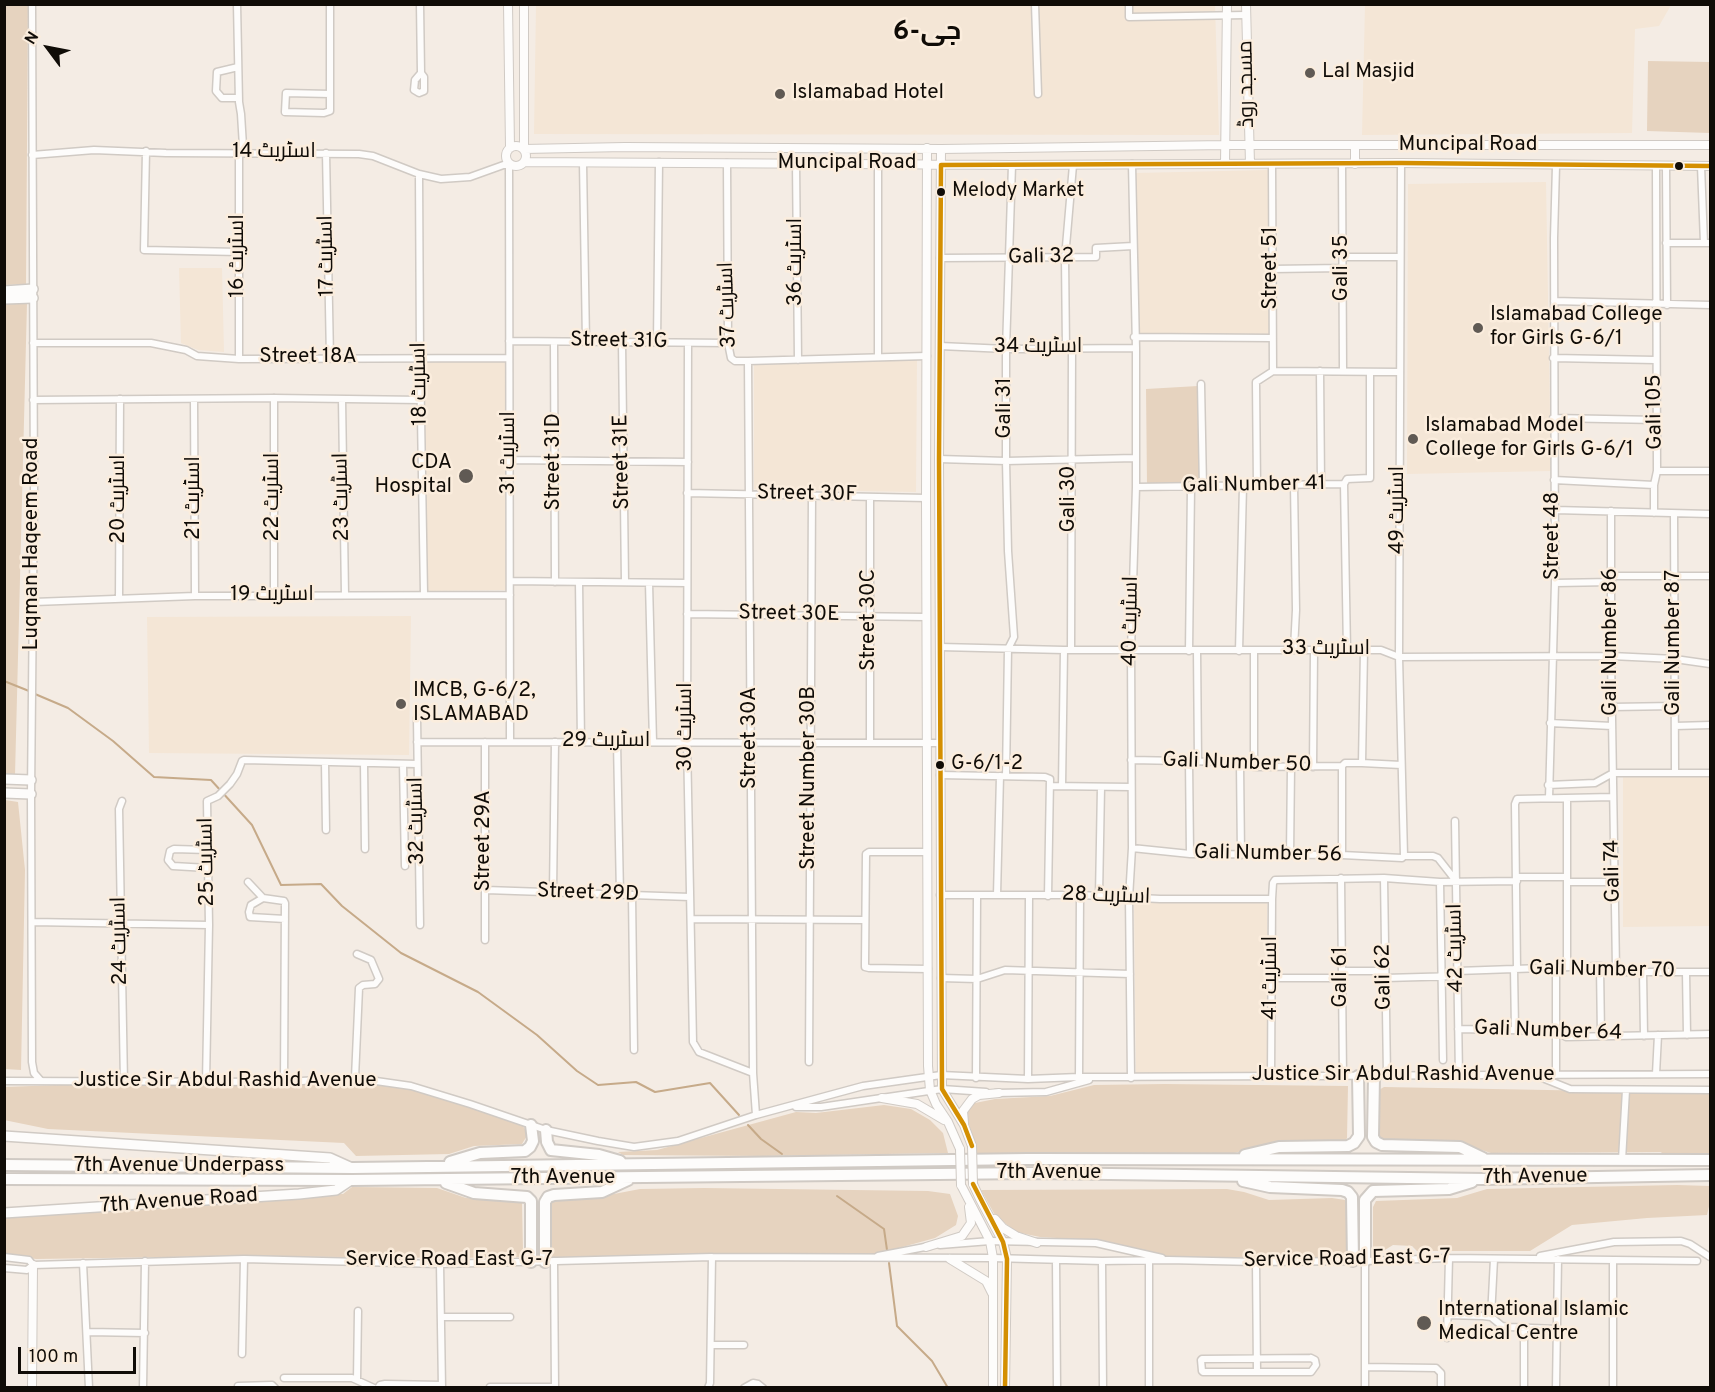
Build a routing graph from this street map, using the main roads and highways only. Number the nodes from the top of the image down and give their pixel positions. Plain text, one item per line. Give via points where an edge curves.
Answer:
1 (4, 291) edge
2 (4, 299) edge
3 (4, 779) edge
4 (31, 780) road end
5 (4, 793) edge
6 (31, 794) road end
7 (1358, 1076) road end
8 (1374, 1076) road end
9 (531, 1125) road end
10 (4, 1127) edge
11 (546, 1130) road end
12 (4, 1136) edge
13 (36, 1138) junction
14 (1227, 1160) junction
15 (1487, 1160) junction
16 (1710, 1160) edge
17 (4, 1165) edge
18 (634, 1165) junction
19 (438, 1166) junction
20 (353, 1168) junction
21 (1710, 1175) edge
22 (1221, 1176) junction
23 (4, 1179) edge
24 (436, 1179) junction
25 (631, 1179) junction
26 (1484, 1179) junction
27 (351, 1180) junction
28 (21, 1212) junction
29 (4, 1213) edge
30 (4, 1217) edge
31 (1353, 1261) road end
32 (1365, 1261) road end
33 (531, 1262) road end
34 (550, 1262) road end

1 - 2 main road via 33,294
3 - 4 main road
5 - 6 main road
7 - 14 main road via 1359,1136 1354,1143 1279,1147
8 - 15 main road via 1376,1142 1460,1147
9 - 19 main road via 533,1141 525,1151 480,1153
10 - 13 main road
11 - 18 main road via 551,1150 599,1155
12 - 13 main road
13 - 20 main road via 330,1158
14 - 15 main road, 7th Avenue
14 - 18 main road, 7th Avenue
15 - 16 main road, 7th Avenue
17 - 20 main road, 7th Avenue Underpass
18 - 19 main road, 7th Avenue
19 - 20 main road, 7th Avenue
21 - 26 main road, 7th Avenue
22 - 25 main road, 7th Avenue via 1035,1173
22 - 26 main road, 7th Avenue
22 - 31 main road via 1270,1187 1348,1192 1352,1197
23 - 27 main road, 7th Avenue Underpass
24 - 25 main road, 7th Avenue
24 - 27 main road, 7th Avenue
24 - 33 main road via 474,1193 527,1197 531,1201
25 - 34 main road via 602,1192 548,1197 545,1203
26 - 32 main road via 1449,1189 1373,1191 1365,1200
27 - 28 main road, 7th Avenue Road via 336,1190 299,1194
28 - 29 main road, 7th Avenue Road
28 - 30 main road

